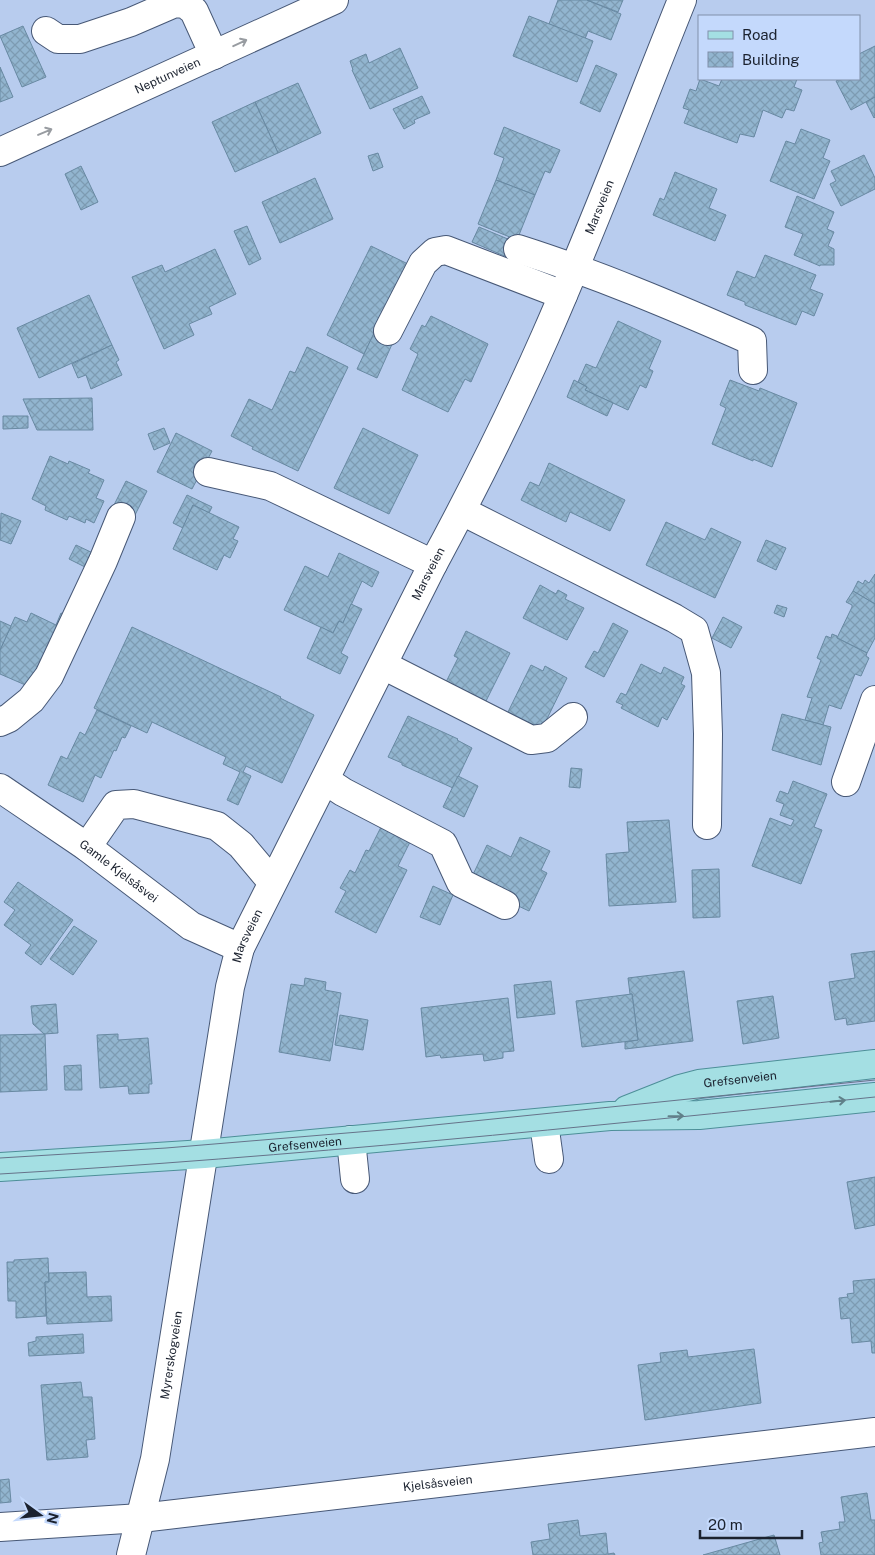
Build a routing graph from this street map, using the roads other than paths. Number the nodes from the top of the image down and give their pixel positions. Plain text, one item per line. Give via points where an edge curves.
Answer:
1 (334, 0) edge
2 (682, 0) edge
3 (46, 31) dead end
4 (214, 55) junction
5 (0, 152) edge
6 (518, 249) dead end
7 (574, 269) junction
8 (563, 295) junction
9 (388, 331) dead end
10 (753, 370) dead end
11 (208, 472) dead end
12 (462, 511) junction
13 (121, 516) dead end
14 (433, 564) junction
15 (383, 665) junction
16 (875, 700) edge
17 (573, 717) dead end
18 (0, 722) edge
19 (325, 780) junction
20 (846, 782) dead end
21 (0, 788) edge
22 (707, 825) dead end
23 (86, 847) junction
24 (272, 882) junction
25 (505, 905) dead end
26 (240, 948) junction
27 (875, 1064) edge
28 (875, 1097) edge
29 (610, 1116) junction
30 (544, 1122) junction
31 (351, 1140) junction
32 (204, 1154) junction
33 (549, 1159) dead end
34 (0, 1167) edge
35 (355, 1179) dead end
36 (875, 1432) edge
37 (141, 1518) junction
38 (0, 1527) edge
39 (131, 1555) edge

4 -> 1 street, Neptunveien
2 - 7 street, Marsveien
3 - 4 street via 58,39 80,39 175,4 185,4 194,11
5 -> 4 street, Neptunveien
6 - 7 street
7 - 8 street, Marsveien
7 - 10 street via 752,340
8 - 9 street via 446,250 436,252 423,263
8 - 12 street, Marsveien
11 - 14 street via 270,486
12 - 14 street, Marsveien
12 - 22 street via 694,630 706,673
13 - 18 street via 49,676 31,700
14 - 15 street, Marsveien
15 - 17 street via 531,740 547,738
15 - 19 street, Marsveien
16 - 20 street
19 - 24 street, Marsveien
19 - 25 street via 443,844 461,883
21 - 23 street, Gamle Kjelsåsvei
23 - 24 street via 116,805 134,804 217,826 241,844
23 - 26 street, Gamle Kjelsåsvei via 191,926
24 - 26 street, Marsveien
26 - 32 street, Marsveien via 230,987
27 - 29 main road, Grefsenveien via 699,1084
29 -> 28 main road, Grefsenveien via 699,1116
29 - 30 main road, Grefsenveien
30 - 31 main road, Grefsenveien
30 - 33 street
31 - 32 main road, Grefsenveien
31 - 35 street
32 - 34 main road, Grefsenveien
32 - 37 street, Myrerskogveien via 155,1459
36 - 37 street, Kjelsåsveien
37 - 38 street, Kjelsåsveien
37 - 39 street, Myrerskogveien

